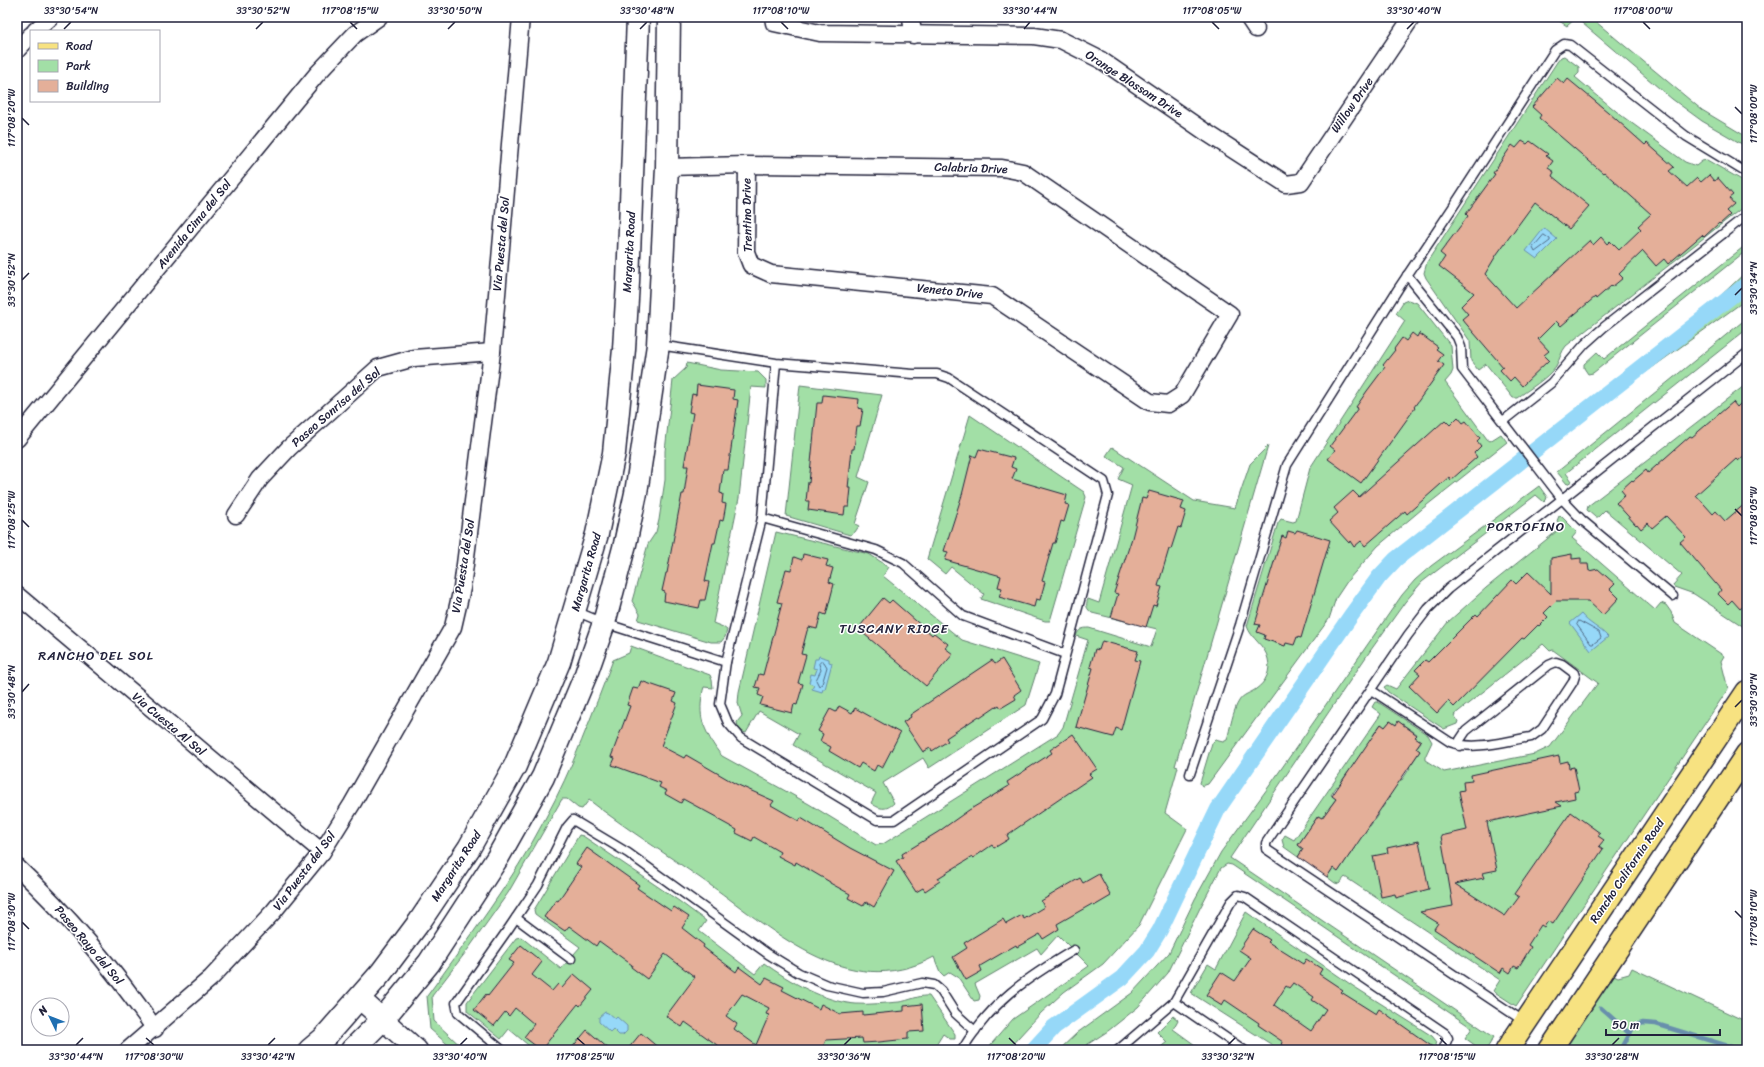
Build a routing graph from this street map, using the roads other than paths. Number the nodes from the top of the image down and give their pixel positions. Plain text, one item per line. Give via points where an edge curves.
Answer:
1 (51, 17) edge
2 (379, 17) edge
3 (521, 17) edge
4 (638, 17) edge
5 (669, 17) edge
6 (911, 17) edge
7 (1412, 17) edge
8 (773, 20) edge
9 (36, 30) edge
10 (913, 35) junction
11 (30, 36) edge
12 (17, 50) edge
13 (747, 165) junction
14 (667, 167) junction
15 (1747, 173) edge
16 (1286, 184) joint
17 (1747, 215) edge
18 (751, 265) joint
19 (1407, 275) junction
20 (658, 345) junction
21 (492, 352) junction
22 (1747, 353) edge
23 (776, 363) junction
24 (1168, 404) joint
25 (1503, 421) junction
26 (17, 439) edge
27 (1562, 499) junction
28 (236, 515) dead end
29 (762, 518) junction
30 (17, 595) edge
31 (1673, 596) dead end
32 (575, 610) junction
33 (604, 623) junction
34 (1065, 654) junction
35 (726, 662) junction
36 (1371, 690) junction
37 (1747, 692) edge
38 (1460, 746) junction
39 (1747, 754) edge
40 (1190, 774) dead end
41 (322, 852) junction
42 (17, 867) edge
43 (516, 918) junction
44 (1074, 950) dead end
45 (571, 959) dead end
46 (359, 998) junction
47 (1174, 1002) junction
48 (383, 1019) junction
49 (1526, 1022) junction
50 (155, 1029) junction
51 (975, 1031) junction
52 (128, 1050) edge
53 (310, 1050) edge
54 (352, 1050) edge
55 (417, 1050) edge
56 (502, 1050) edge
57 (962, 1050) edge
58 (1118, 1050) edge
59 (1244, 1050) edge
60 (1443, 1050) edge
61 (1507, 1050) edge
62 (1550, 1050) edge

1 - 9 street
2 - 26 street, Avenida Cima del Sol via 355,34 317,74
3 - 21 street, Via Puesta del Sol
4 - 32 main road, Margarita Road via 628,274 614,453 597,534
5 - 14 main road
6 - 10 street
7 - 16 street, Willow Drive via 1301,182
8 - 10 street, Orange Blossom Drive via 820,33
10 - 16 street, Orange Blossom Drive via 1034,36 1061,40 1101,60
11 - 12 street
13 - 14 street, Calabria Drive
13 - 18 street, Trentino Drive via 746,252
13 - 24 street, Calabria Drive via 1002,168 1023,172 1230,314 1182,395
14 - 20 main road
15 - 19 lane via 1686,136 1570,45 1564,44 1555,50
17 - 25 lane via 1604,327 1551,383
18 - 24 street, Veneto Drive via 771,274 992,296 1150,402
19 - 25 lane via 1457,337 1461,347 1462,369
19 - 40 lane via 1287,465 1242,618
20 - 23 lane
20 - 33 main road via 636,493
21 - 28 street, Paseo Sonrisa del Sol via 414,358 378,368 289,448 260,479
21 - 41 street, Via Puesta del Sol via 462,588 453,627
22 - 27 lane
23 - 29 lane
23 - 34 lane via 937,374 949,378 1104,481 1108,495
25 - 27 lane
27 - 31 lane via 1582,520
27 - 36 lane via 1448,589 1428,609
29 - 34 lane via 876,550 903,563 963,616
29 - 35 lane
30 - 41 street, Via Cuesta Al Sol
32 - 33 lane
32 - 46 main road, Margarita Road via 559,662 515,766 469,848 381,973
33 - 35 lane
33 - 48 main road via 586,674 543,777 498,857 429,963
34 - 35 lane via 1055,694 1042,719 894,820 877,820 741,738 728,723 720,704
36 - 38 lane
36 - 49 lane via 1266,843 1266,849
37 - 49 main road, Rancho California Road
38 - 38 lane via 1472,747 1531,737 1542,729 1573,682 1574,673 1556,662 1549,665 1466,731 1460,740
39 - 62 main road
41 - 50 street, Via Puesta del Sol via 273,912 211,978
42 - 50 street, Paseo Rayo del Sol via 49,897 133,997
43 - 45 lane
43 - 51 lane via 538,885 573,820 628,854 768,954 799,973 827,985 863,993 883,992 922,983 934,985 941,990 955,1013
43 - 56 lane via 456,1003 458,1013
44 - 51 lane via 1002,998
46 - 48 street
46 - 53 main road, Margarita Road
47 - 58 lane
47 - 59 lane
47 - 60 lane via 1231,902 1238,895 1245,896 1445,1033 1448,1038
48 - 54 main road
48 - 55 street
49 - 61 main road, Rancho California Road
50 - 52 street, Via Puesta del Sol
51 - 57 lane

